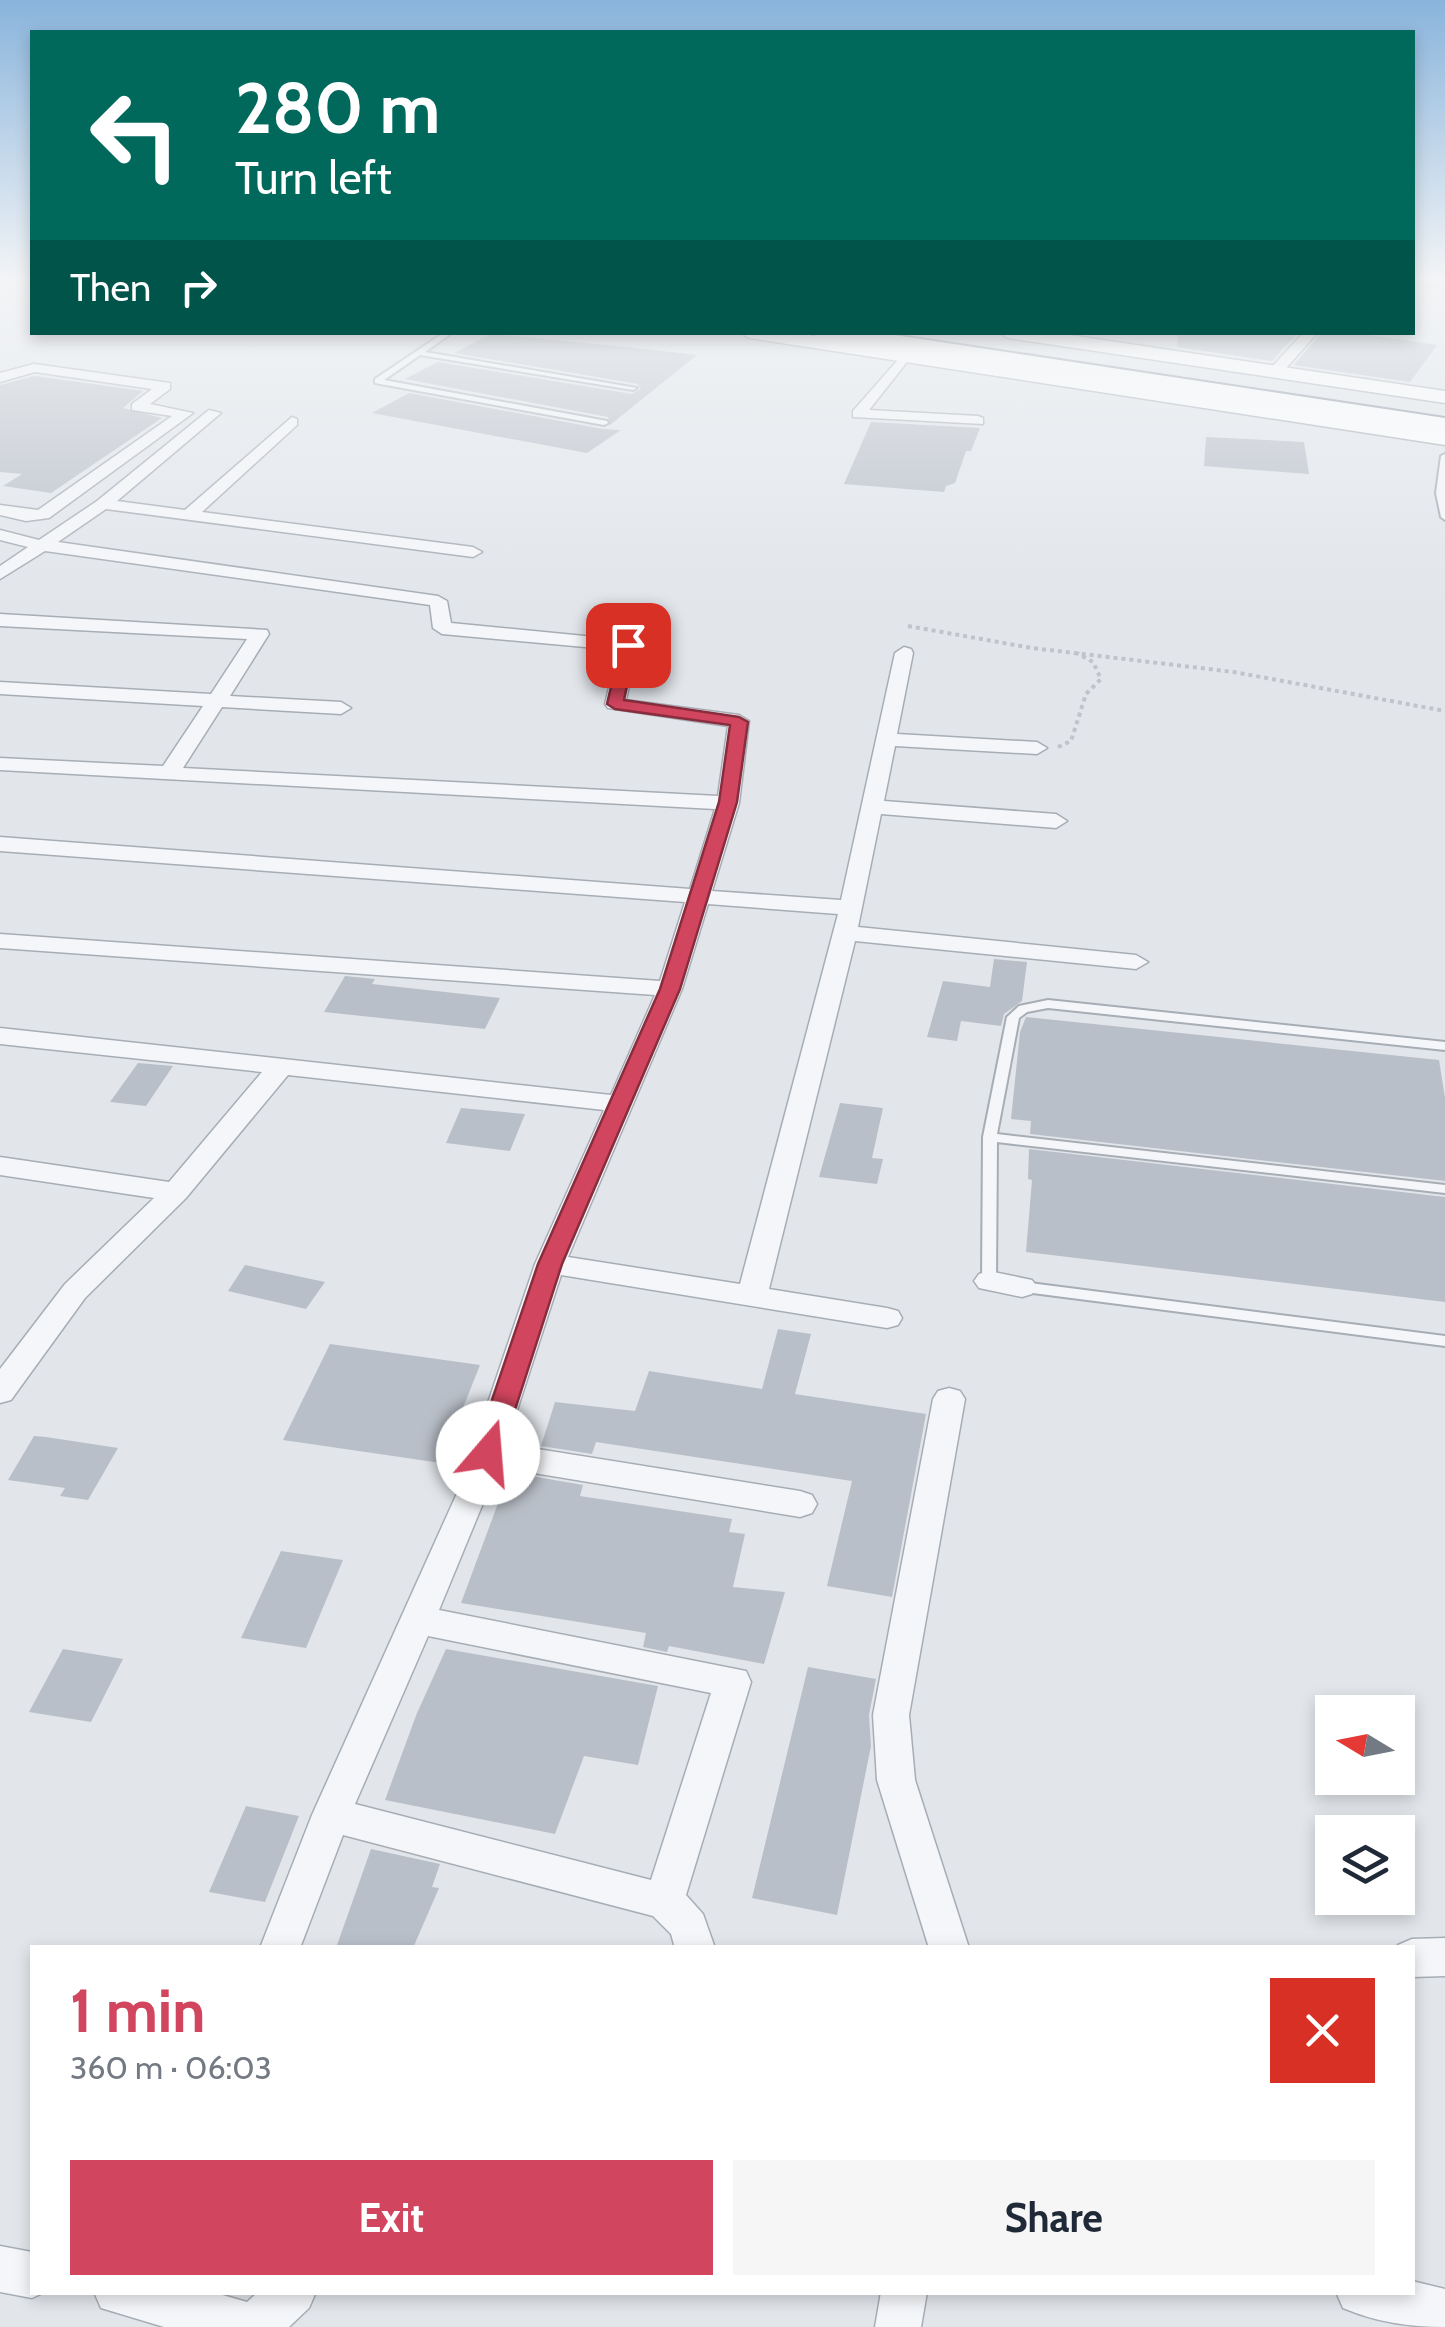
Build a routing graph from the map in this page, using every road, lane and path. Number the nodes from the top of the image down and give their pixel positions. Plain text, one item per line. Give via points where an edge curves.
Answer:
1 (161, 386) edge
2 (403, 386) edge
3 (618, 386) edge
4 (878, 386) edge
5 (1143, 386) edge
6 (1177, 386) edge
7 (1236, 386) edge
8 (1364, 386) edge
9 (633, 388) dead end
10 (1445, 398) edge
11 (1445, 412) edge
12 (214, 413) dead end
13 (978, 421) dead end
14 (292, 422) dead end
15 (604, 423) dead end
16 (1445, 426) edge
17 (1445, 439) edge
18 (1445, 456) edge
19 (104, 504) junction
20 (0, 510) edge
21 (189, 516) junction
22 (1445, 516) edge
23 (0, 535) edge
24 (40, 545) junction
25 (473, 552) dead end
26 (0, 574) edge
27 (0, 620) edge
28 (908, 626) dead end
29 (1074, 651) junction
30 (904, 653) dead end
31 (0, 688) edge
32 (218, 698) junction
33 (342, 708) dead end
34 (1445, 711) edge
35 (886, 740) junction
36 (1037, 748) joint
37 (0, 764) edge
38 (170, 773) junction
39 (728, 802) junction
40 (872, 807) junction
41 (1056, 820) dead end
42 (0, 844) edge
43 (700, 895) junction
44 (848, 920) junction
45 (0, 941) edge
46 (1136, 962) dead end
47 (670, 989) junction
48 (0, 1036) edge
49 (1445, 1046) edge
50 (280, 1067) junction
51 (622, 1104) junction
52 (990, 1138) junction
53 (0, 1166) edge
54 (1445, 1189) edge
55 (176, 1192) junction
56 (550, 1264) junction
57 (988, 1281) joint
58 (1022, 1287) joint
59 (752, 1296) junction
60 (888, 1318) dead end
61 (1445, 1341) edge
62 (13, 1354) edge
63 (0, 1392) edge
64 (949, 1399) dead end
65 (488, 1453) junction
66 (800, 1504) dead end
67 (418, 1620) junction
68 (332, 1816) junction
69 (664, 1901) junction
70 (281, 1945) edge
71 (695, 1945) edge
72 (948, 1945) edge
73 (1445, 1957) edge
74 (1415, 1958) edge
75 (0, 2269) edge
76 (30, 2275) edge
77 (139, 2295) edge
78 (291, 2295) edge
79 (903, 2295) edge
80 (1372, 2295) edge
81 (1445, 2312) edge
82 (255, 2327) edge
83 (898, 2327) edge

1 - 20 street via 136,407 186,414 42,514
2 - 15 lane
3 - 9 lane
4 - 13 street via 858,414
5 - 17 street
6 - 16 highway
7 - 11 highway
8 - 10 street
12 - 19 street
14 - 21 street
18 - 22 lane
19 - 21 street
19 - 24 street
21 - 25 street
23 - 24 street
24 - 26 street
24 - 39 street via 438,601 442,628 628,645 615,704 739,722
27 - 32 street via 260,634
28 - 29 path
29 - 34 path
29 - 36 path via 1093,662 1102,679 1086,694 1072,741
30 - 35 street
31 - 32 street
32 - 33 street
32 - 38 street
35 - 36 street
35 - 40 street
37 - 38 street
38 - 39 street
39 - 43 street
40 - 41 street
40 - 44 street
42 - 43 street
43 - 44 street
43 - 47 street
44 - 46 street
44 - 59 street
45 - 47 street
47 - 51 street
48 - 50 street
49 - 52 lane via 1048,1004 1023,1009 1013,1017
50 - 51 street
50 - 55 street
51 - 56 street
52 - 54 lane
52 - 57 lane
53 - 55 street
55 - 62 street
56 - 59 street
56 - 65 street
57 - 58 street
58 - 61 lane
59 - 60 street
62 - 63 street
64 - 72 street via 891,1715 896,1780
65 - 66 street
65 - 67 street
67 - 68 street
67 - 69 street via 733,1682
68 - 69 street
68 - 70 street
69 - 71 street via 684,1918
73 - 74 street
75 - 76 street
77 - 82 street
78 - 82 street
79 - 83 street
80 - 81 street

